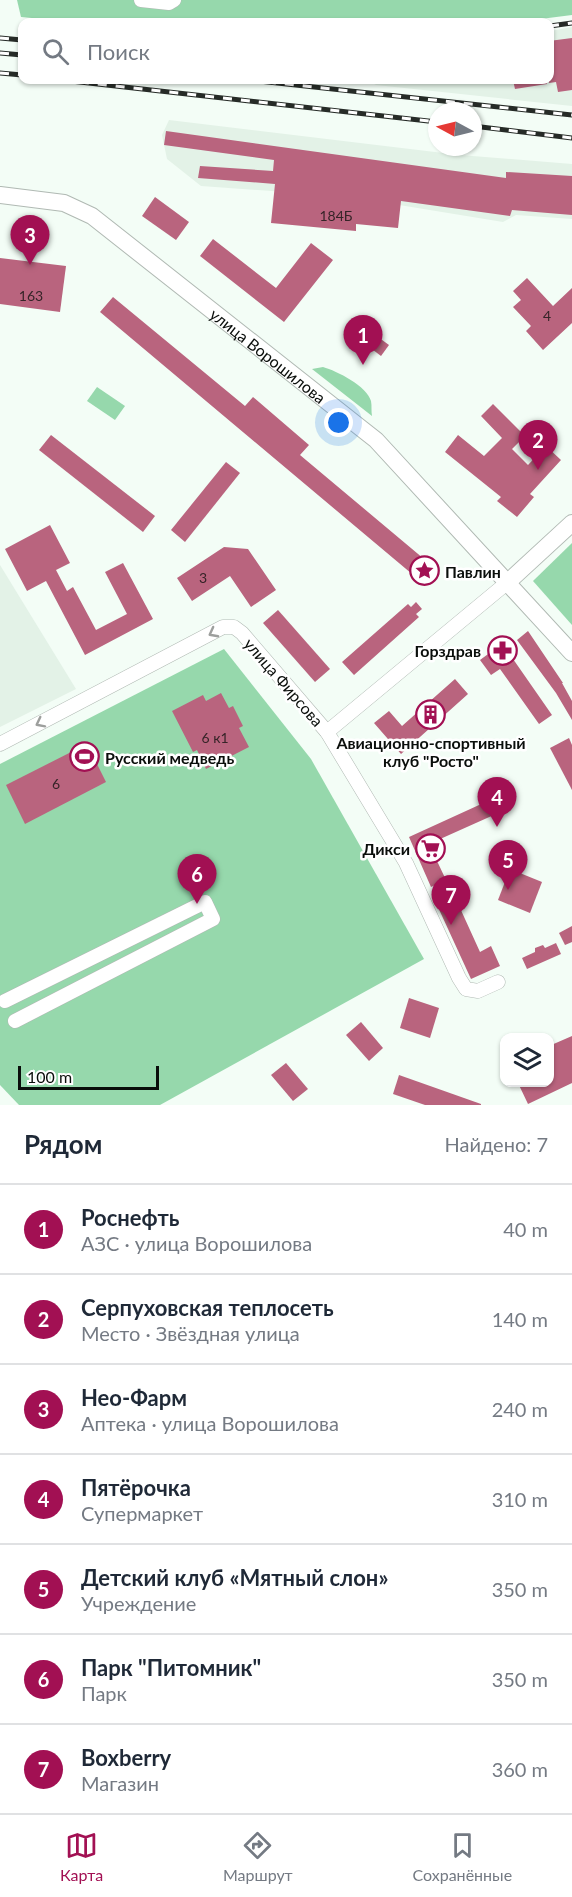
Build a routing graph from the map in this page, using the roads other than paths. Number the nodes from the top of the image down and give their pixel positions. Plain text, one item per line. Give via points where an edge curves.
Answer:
1 (141, 0) edge
2 (174, 0) edge
3 (0, 195) edge
4 (572, 524) edge
5 (508, 582) junction
6 (572, 653) edge
7 (327, 732) junction
8 (0, 744) edge
9 (143, 933) junction
10 (152, 950) junction
11 (73, 968) junction
12 (498, 982) dead end
13 (82, 987) junction
14 (5, 1001) dead end
15 (15, 1021) dead end

1 - 2 street
3 - 5 main road, улица Ворошилова via 64,203 110,230 376,440
4 - 5 main road
5 - 6 main road, улица Ворошилова
5 - 7 street, улица Фирсова
7 -> 8 street, улица Фирсова via 242,633 234,627 223,627
7 - 12 street via 406,863 466,990 478,991
9 - 10 street
9 - 10 street via 205,902 213,919
9 - 11 street
10 - 13 street
11 - 13 street
11 - 14 street
13 - 15 street

